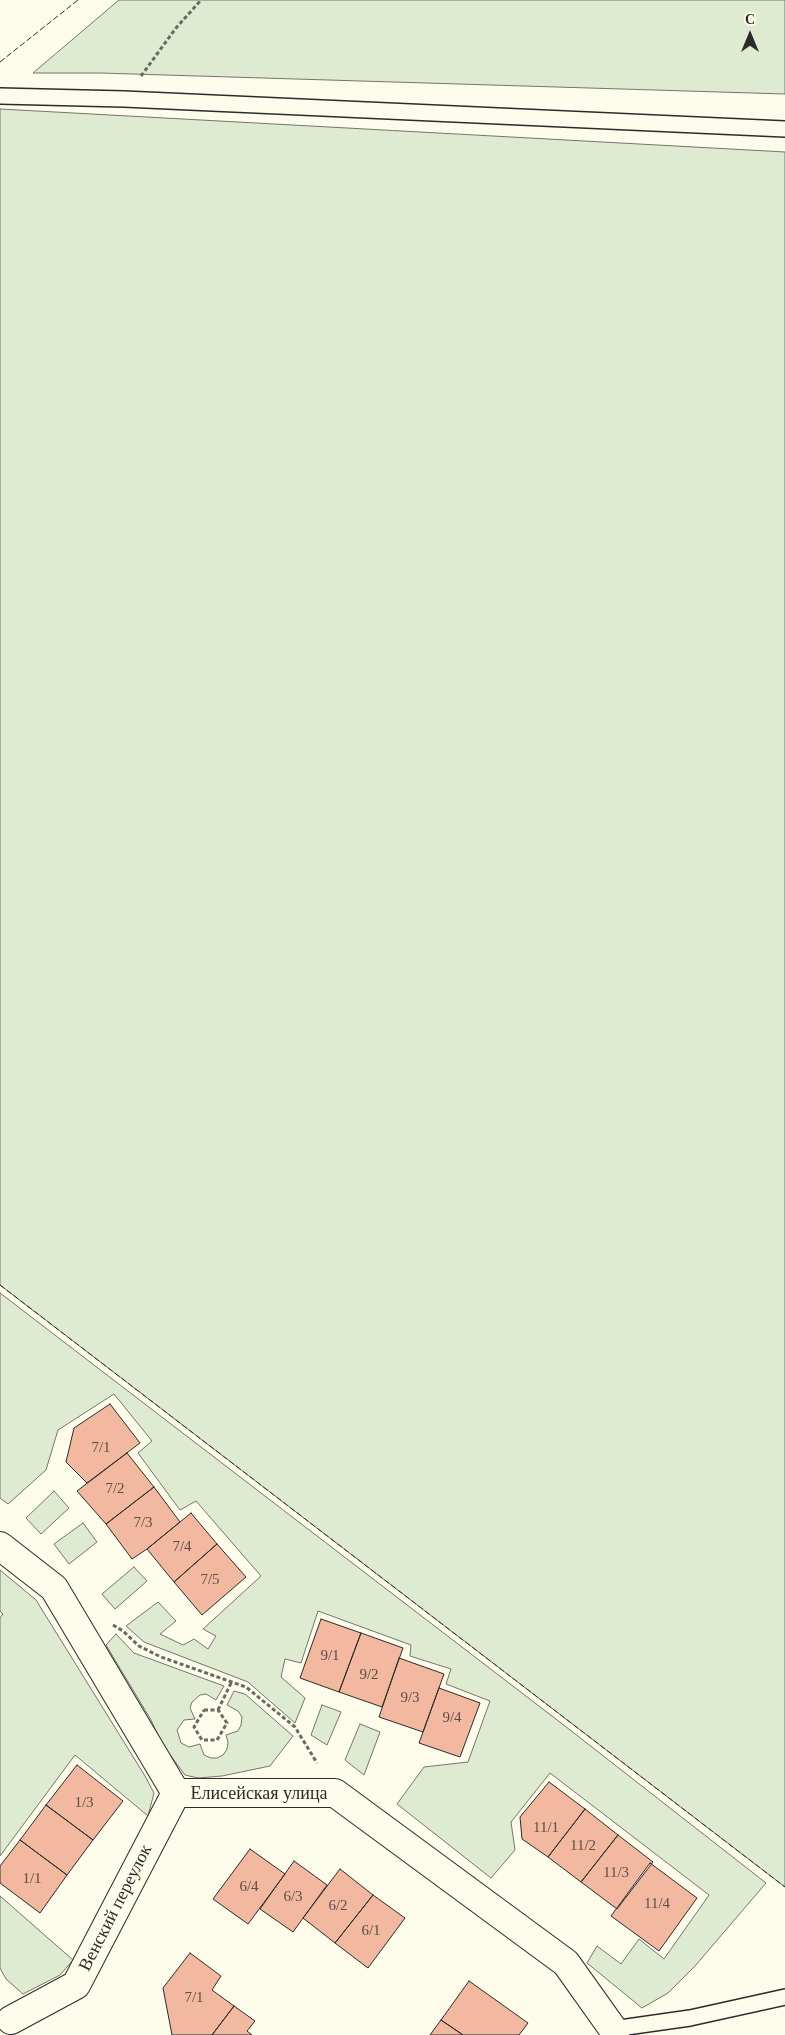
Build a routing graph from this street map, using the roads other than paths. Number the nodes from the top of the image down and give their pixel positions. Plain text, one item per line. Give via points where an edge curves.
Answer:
1 (0, 96) edge
2 (785, 129) edge
3 (0, 1546) edge
4 (176, 1794) junction
5 (785, 1997) edge
6 (11, 2019) edge
7 (612, 2033) edge

1 - 2 lane
3 - 4 street, Елисейская улица via 54,1588
4 - 6 street, Венский переулок via 76,1984
4 - 7 street, Елисейская улица via 335,1794 566,1963
5 - 7 lane

